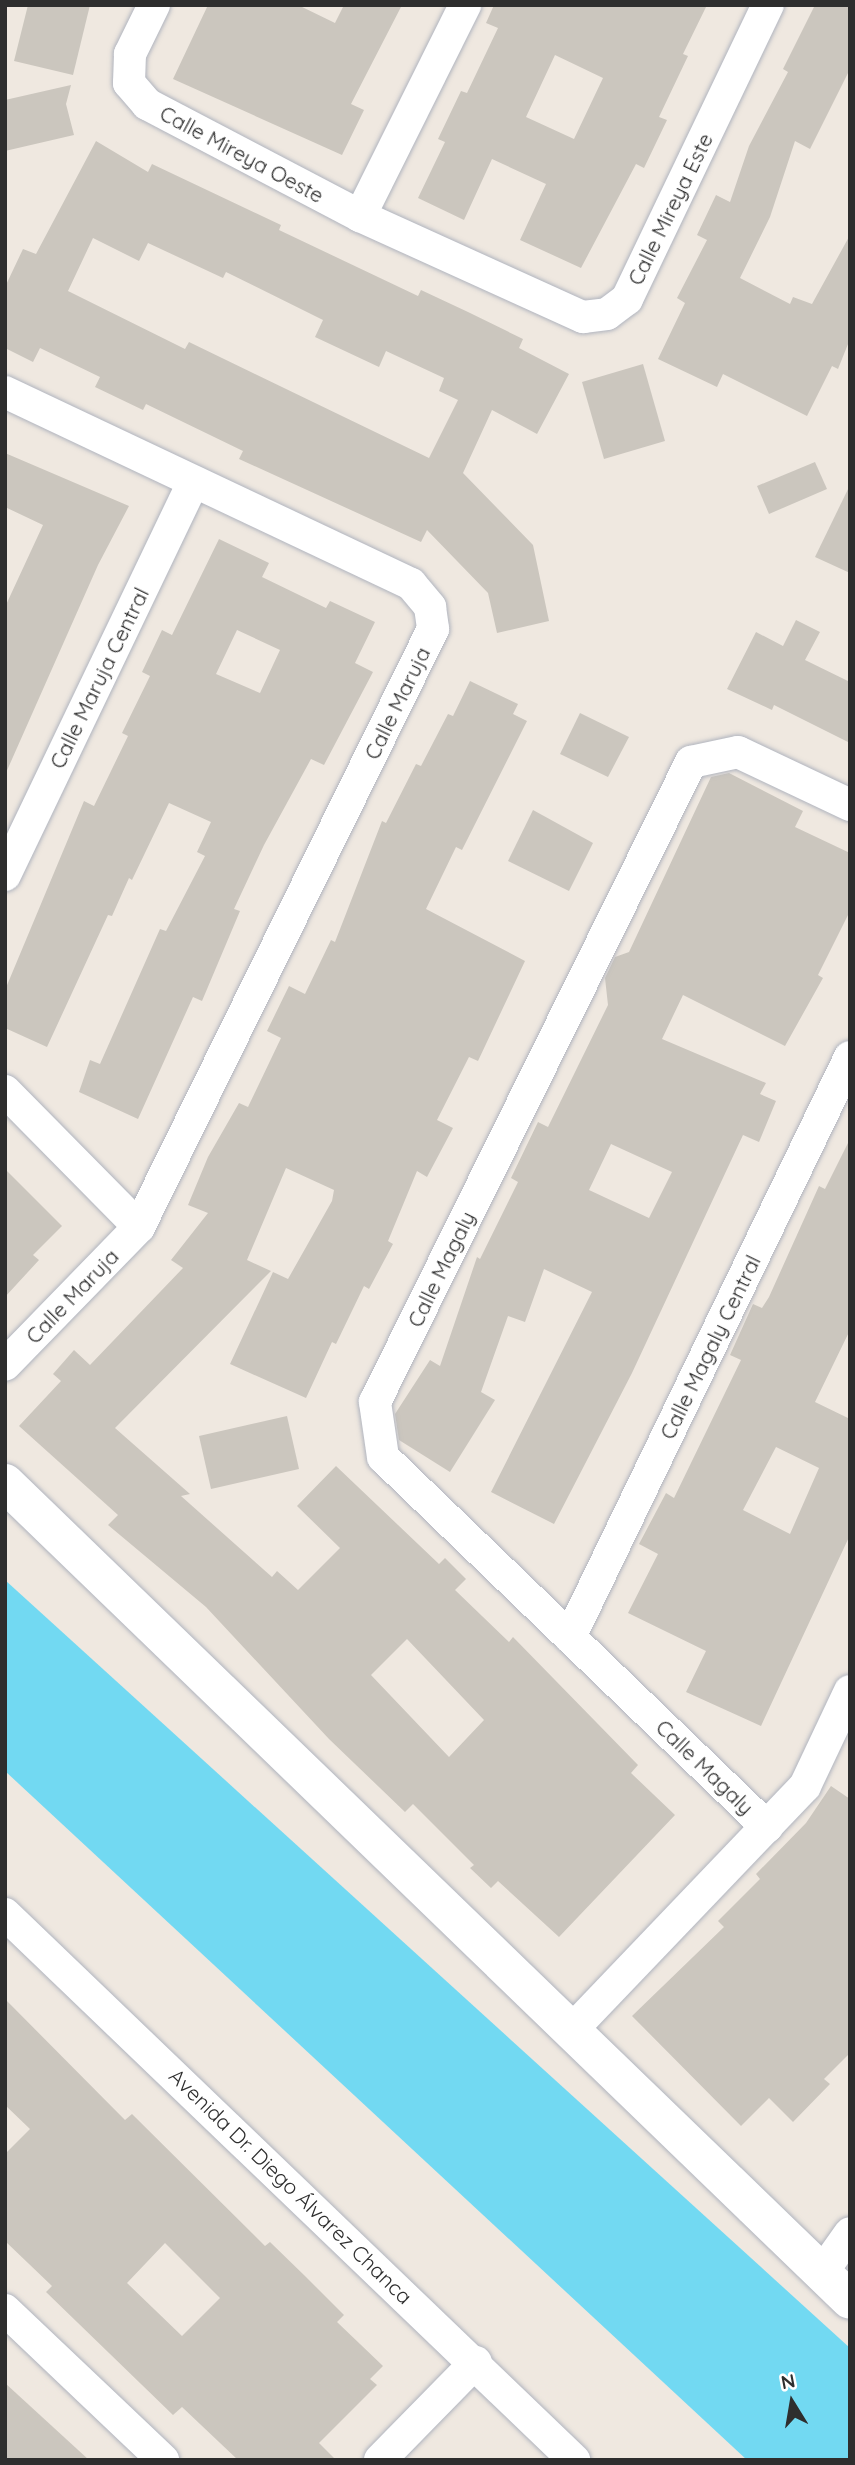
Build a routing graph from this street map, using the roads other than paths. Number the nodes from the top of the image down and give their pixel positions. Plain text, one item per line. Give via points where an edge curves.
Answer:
1 (154, 5) edge
2 (465, 5) edge
3 (768, 5) edge
4 (360, 216) junction
5 (5, 392) edge
6 (193, 482) junction
7 (850, 805) edge
8 (5, 874) edge
9 (850, 1057) edge
10 (5, 1091) edge
11 (139, 1227) junction
12 (5, 1365) edge
13 (5, 1483) edge
14 (570, 1637) junction
15 (850, 1691) edge
16 (767, 1827) junction
17 (5, 1914) edge
18 (570, 2032) junction
19 (850, 2233) edge
20 (821, 2274) junction
21 (850, 2300) edge
22 (5, 2310) edge
23 (476, 2362) junction
24 (163, 2460) edge
25 (380, 2460) edge
26 (574, 2460) edge

1 - 4 street, Calle Mireya Oeste via 130,54 129,83 147,104
2 - 4 street
3 - 4 street, Calle Mireya Este via 627,299 607,314 583,317
5 - 6 street, Calle Maruja
6 - 8 street, Calle Maruja Central
6 - 11 street, Calle Maruja via 411,584 430,607 433,629
7 - 14 street, Calle Magaly via 738,752 691,762 375,1402 383,1457
9 - 14 street, Calle Magaly Central
10 - 11 street
11 - 12 street, Calle Maruja
13 - 18 street
14 - 16 street, Calle Magaly
15 - 16 street, Calle Magaly via 805,1786
16 - 18 street, Calle Magaly
17 - 23 street, Avenida Dr. Diego Álvarez Chanca
18 - 20 street
19 - 20 street
20 - 21 street
22 - 24 street
23 - 25 street
23 - 26 street, Avenida Dr. Diego Álvarez Chanca

